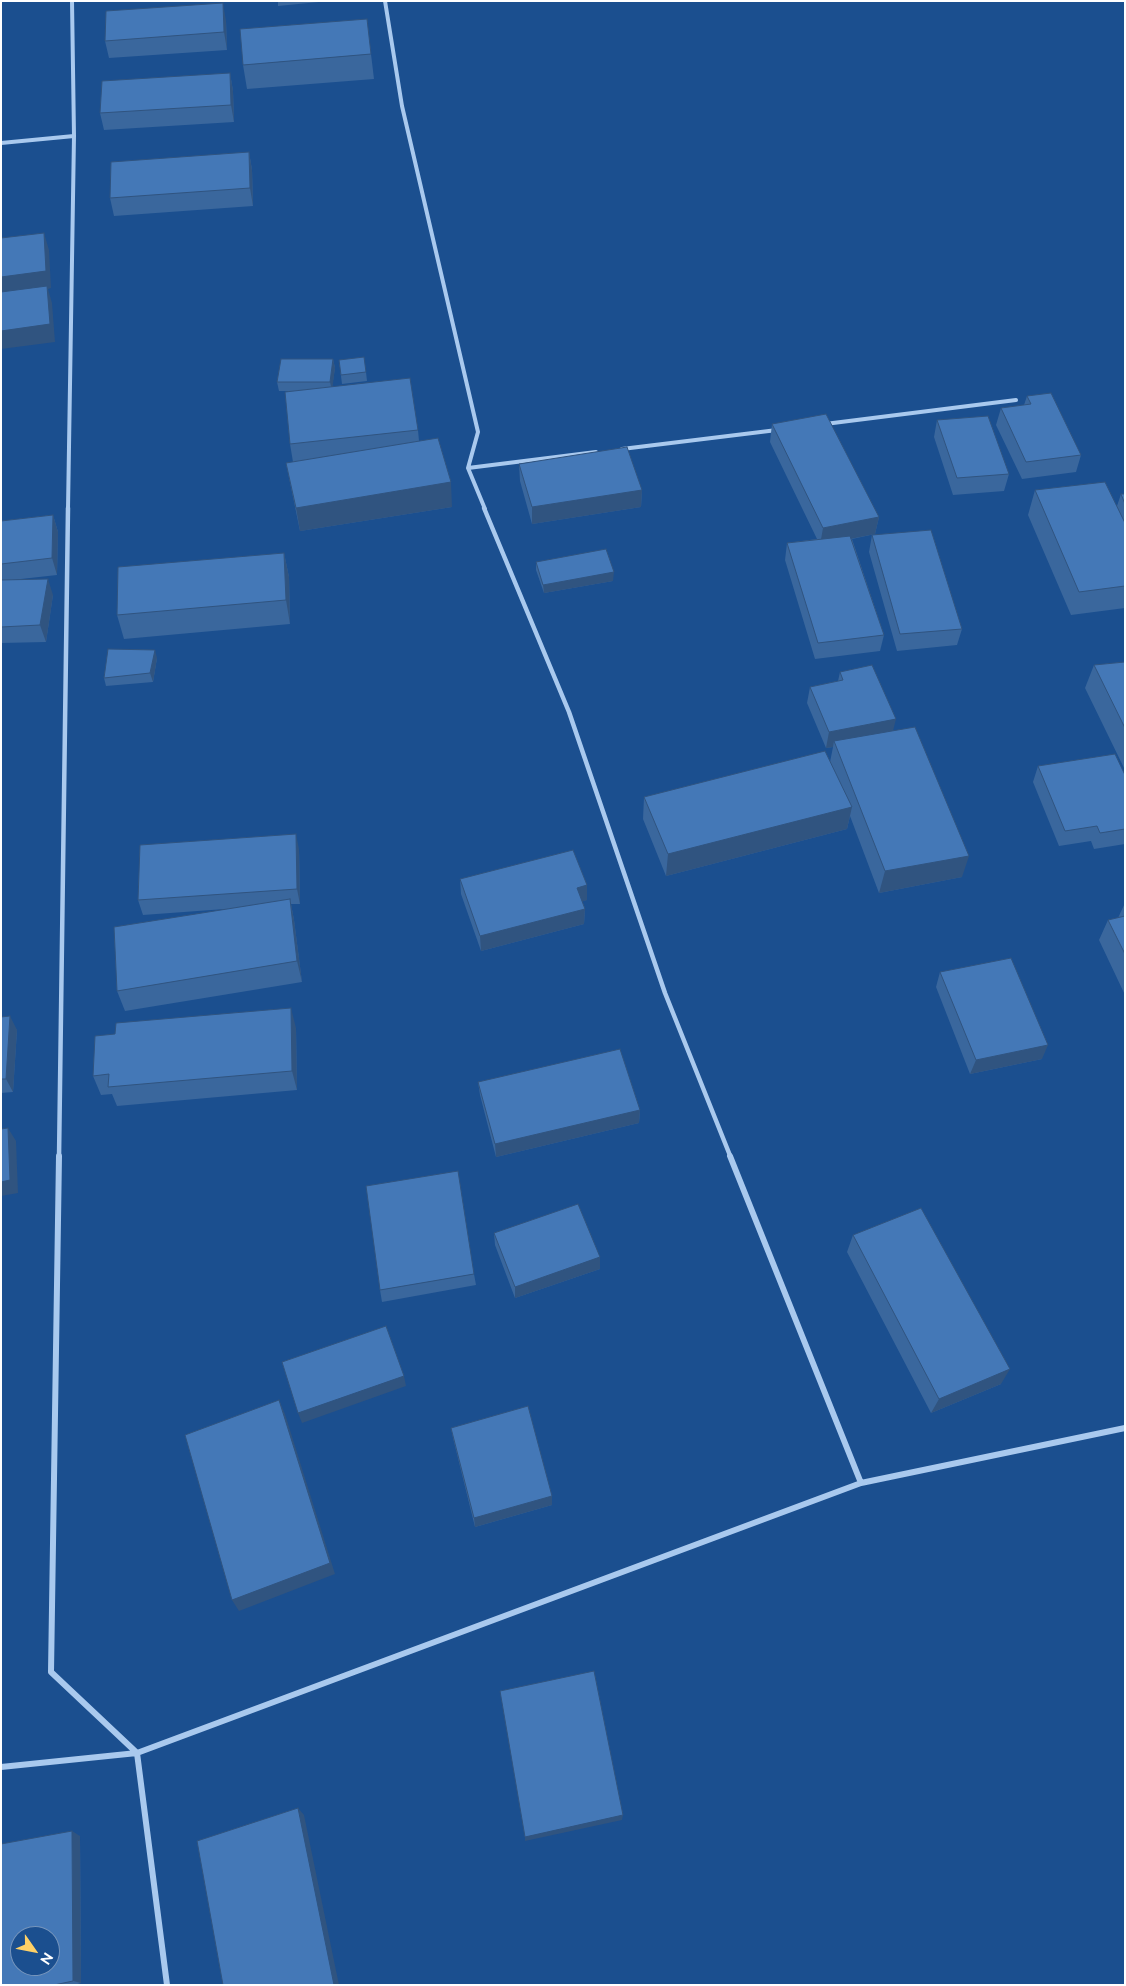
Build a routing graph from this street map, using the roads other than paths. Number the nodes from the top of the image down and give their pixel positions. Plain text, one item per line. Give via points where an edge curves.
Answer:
1 (72, 1) edge
2 (385, 1) edge
3 (74, 136) junction
4 (1, 143) edge
5 (1016, 400) dead end
6 (820, 424) edge
7 (781, 429) edge
8 (615, 450) edge
9 (605, 451) edge
10 (468, 468) junction
11 (1125, 1428) edge
12 (861, 1483) junction
13 (137, 1753) junction
14 (1, 1767) edge
15 (167, 1985) edge

1 - 3 street
2 - 10 street via 402,106 478,432
3 - 4 street
3 - 13 street via 51,1672
5 - 6 street
7 - 8 street
9 - 10 street
10 - 12 street via 569,712 665,994
11 - 12 street
12 - 13 street
13 - 14 street
13 - 15 street

